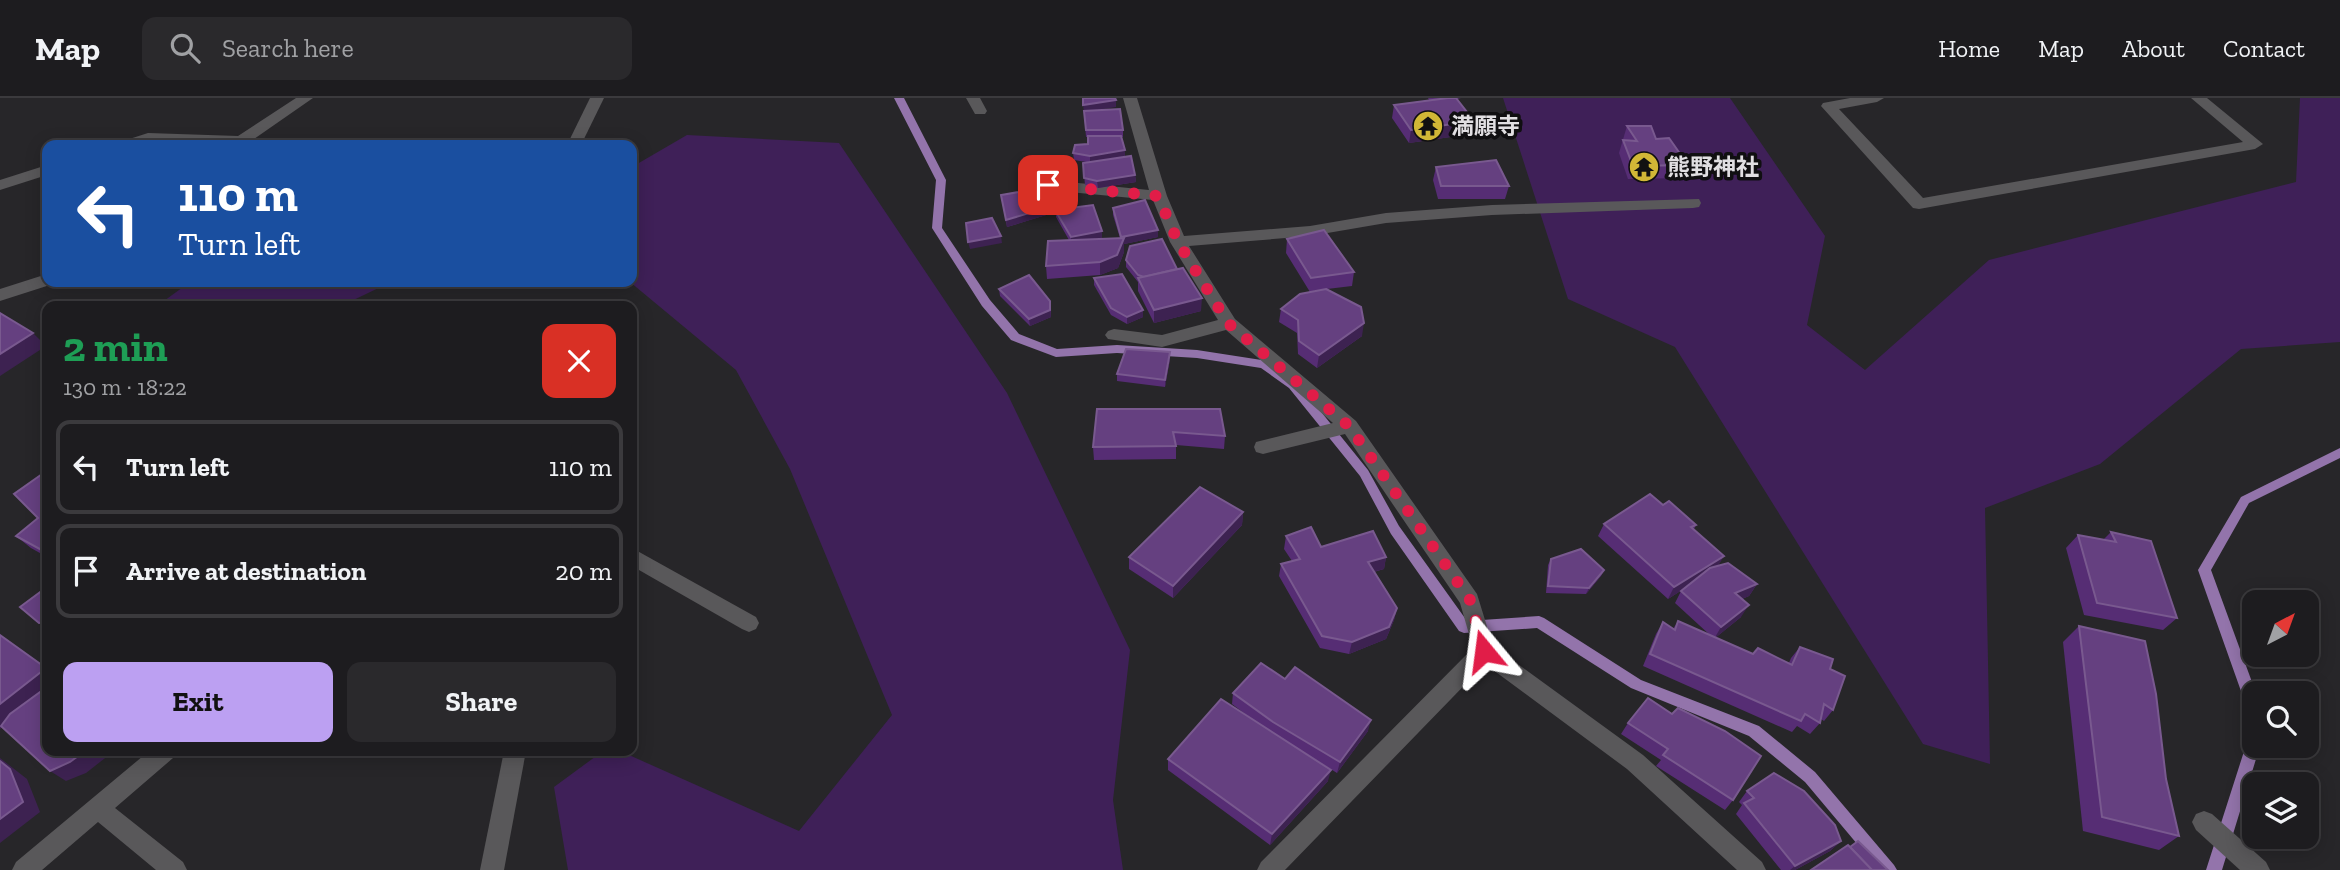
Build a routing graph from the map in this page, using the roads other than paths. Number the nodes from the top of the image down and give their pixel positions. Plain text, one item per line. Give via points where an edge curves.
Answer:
1 (306, 98) edge
2 (597, 98) edge
3 (1130, 98) edge
4 (1877, 98) edge
5 (2198, 98) edge
6 (141, 140) edge
7 (186, 140) edge
8 (248, 140) edge
9 (576, 140) edge
10 (42, 172) edge
11 (0, 185) edge
12 (1048, 185) edge
13 (1158, 196) junction
14 (1693, 203) dead end
15 (1178, 242) junction
16 (42, 282) edge
17 (0, 295) edge
18 (1228, 323) junction
19 (1114, 335) dead end
20 (1349, 426) junction
21 (1263, 447) dead end
22 (637, 559) edge
23 (749, 622) dead end
24 (1484, 651) junction
25 (159, 756) edge
26 (514, 756) edge
27 (98, 808) junction
28 (2204, 822) dead end
29 (24, 870) edge
30 (175, 870) edge
31 (492, 870) edge
32 (1269, 870) edge
33 (1754, 870) edge
34 (2258, 870) edge

1 - 8 street
2 - 9 street
3 - 13 street
4 - 5 street via 1828,106 1919,204 2255,144
6 - 7 street
10 - 11 street
12 - 13 street
13 - 15 street
14 - 15 street via 1386,218 1310,231
15 - 18 street
16 - 17 street
18 - 19 street via 1162,341
18 - 20 street
20 - 21 street
20 - 24 street via 1470,600
22 - 23 street
24 - 32 street
24 - 33 street via 1635,762
25 - 27 street
26 - 31 street
27 - 29 street
27 - 30 street
28 - 34 street

